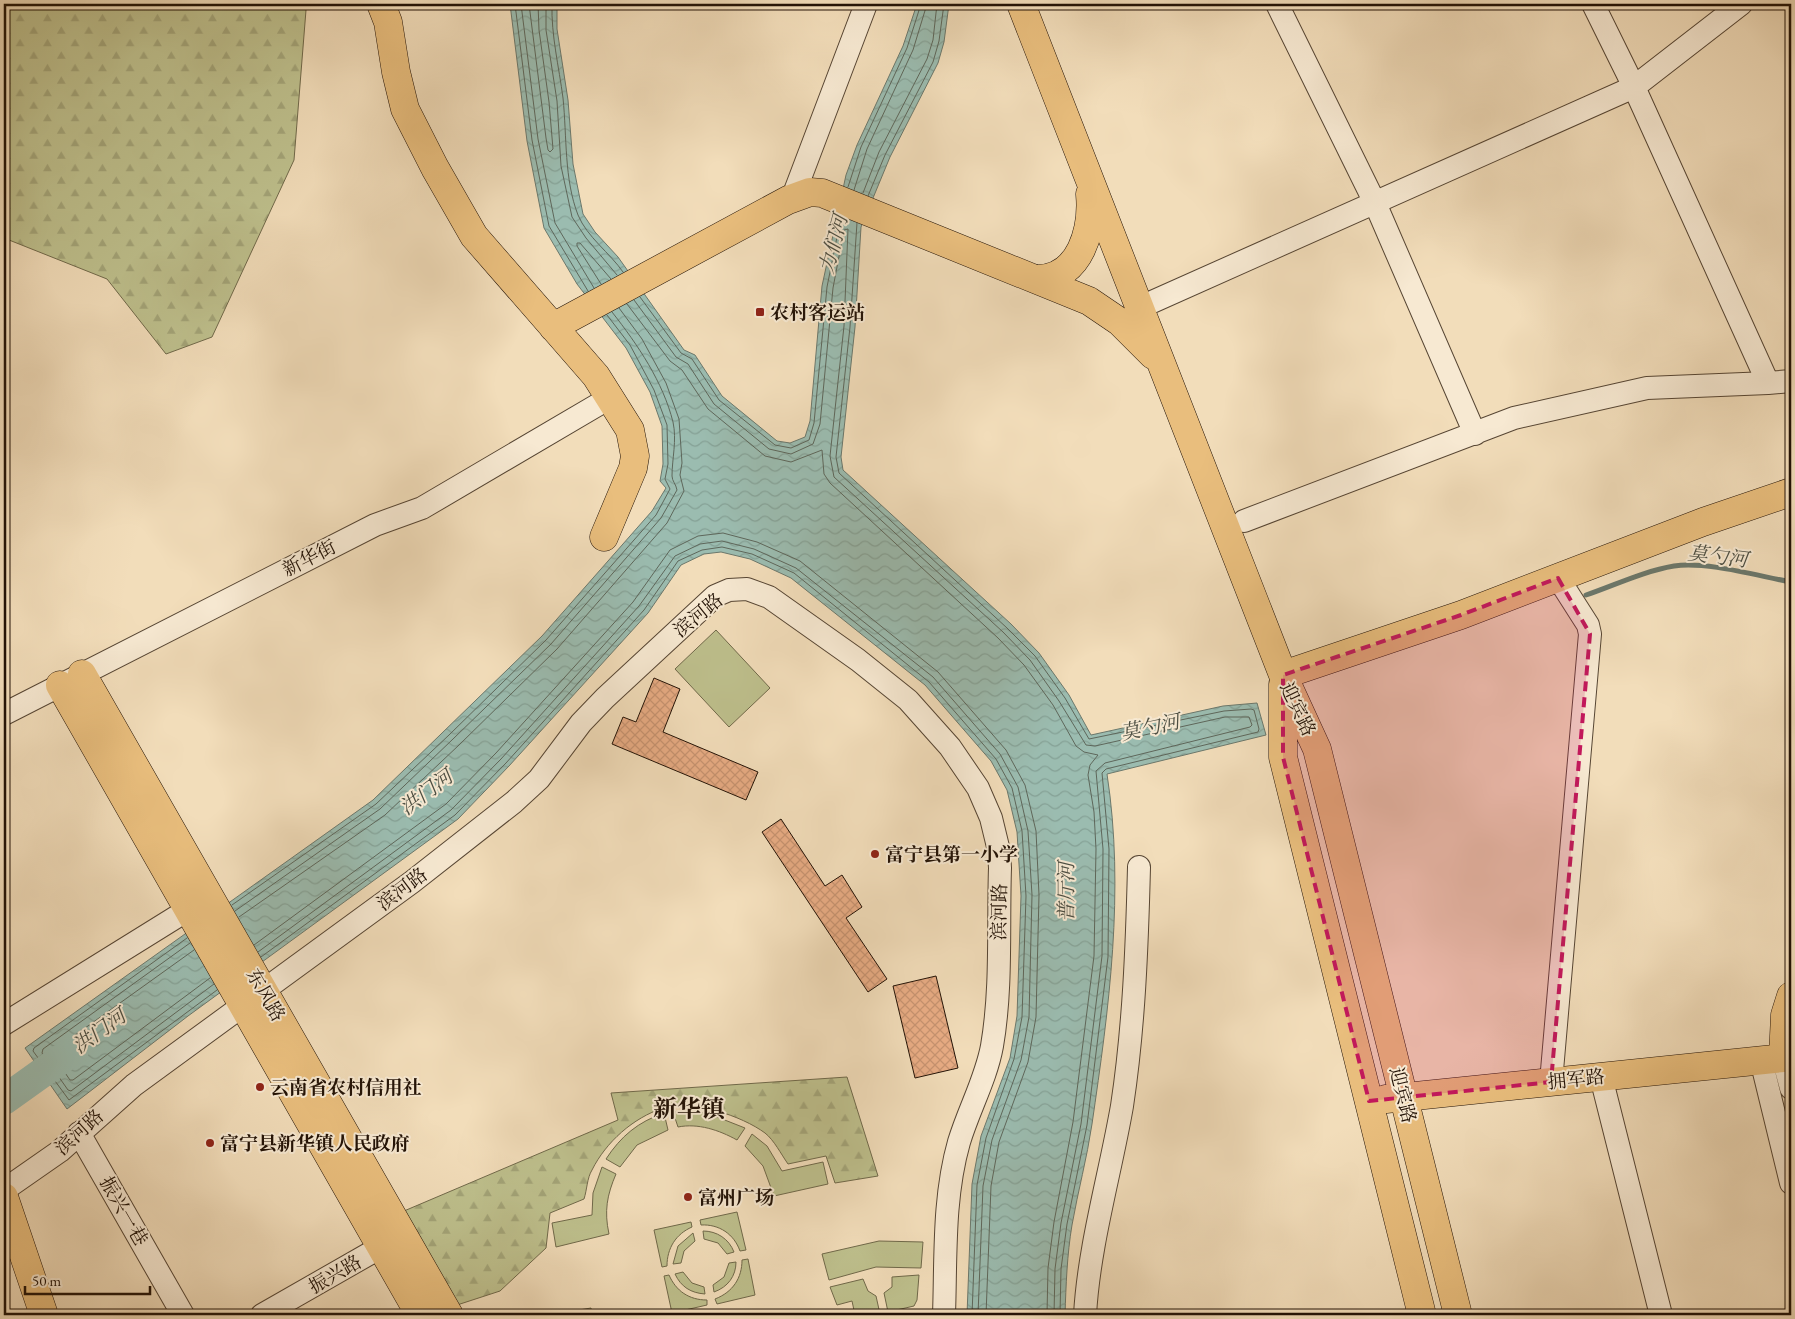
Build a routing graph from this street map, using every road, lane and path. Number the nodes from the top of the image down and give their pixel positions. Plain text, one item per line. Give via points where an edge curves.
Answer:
1 (381, 4) edge
2 (866, 4) edge
3 (1021, 4) edge
4 (1277, 4) edge
5 (1594, 4) edge
6 (1741, 4) edge
7 (1634, 87) junction
8 (1086, 173) junction
9 (794, 194) dead end
10 (1375, 203) junction
11 (1116, 249) junction
12 (1075, 259) junction
13 (1038, 279) junction
14 (1073, 294) junction
15 (1142, 295) junction
16 (1104, 310) junction
17 (553, 326) junction
18 (1163, 368) junction
19 (1791, 381) edge
20 (1768, 383) junction
21 (611, 397) junction
22 (1475, 434) junction
23 (1791, 492) edge
24 (1244, 521) dead end
25 (604, 537) dead end
26 (1558, 578) junction
27 (1282, 675) junction
28 (71, 680) junction
29 (4, 714) edge
30 (1139, 867) dead end
31 (199, 903) junction
32 (1791, 996) edge
33 (253, 998) junction
34 (4, 1024) edge
35 (1772, 1059) junction
36 (1601, 1077) junction
37 (1550, 1082) junction
38 (1791, 1088) edge
39 (1404, 1097) junction
40 (1369, 1101) junction
41 (79, 1133) junction
42 (1791, 1183) edge
43 (4, 1190) edge
44 (4, 1197) edge
45 (381, 1247) junction
46 (44, 1315) edge
47 (183, 1315) edge
48 (262, 1315) edge
49 (420, 1315) edge
50 (449, 1315) edge
51 (944, 1315) edge
52 (1085, 1315) edge
53 (1422, 1315) edge
54 (1458, 1315) edge
55 (1661, 1315) edge

1 - 17 main road via 388,22 405,109 435,168 474,236
2 - 9 street
3 - 8 main road
4 - 10 street
5 - 7 street
6 - 7 street
7 - 10 street
7 - 20 street
8 - 11 main road
8 - 12 main road via 1090,220 1085,241
10 - 15 street
10 - 22 street
11 - 12 main road via 1098,245
11 - 15 main road
12 - 13 main road via 1059,275
12 - 14 main road via 1069,276
13 - 14 main road
13 - 17 main road via 833,196 810,192 788,200
14 - 16 main road
15 - 16 main road
15 - 18 main road
16 - 18 main road via 1135,336
17 - 21 main road
18 - 27 main road
19 - 20 street
20 - 22 street via 1647,388 1514,418
21 - 25 main road via 630,430 635,456 626,488
21 - 28 street, 新华街 via 422,508 375,525
22 - 24 street
23 - 26 main road
26 - 27 main road via 1461,616
26 - 37 street via 1588,625 1590,634
27 - 39 main road, 迎宾路 via 1317,748
27 - 40 main road, 迎宾路 via 1283,757
28 - 29 street, 新华街
28 - 31 main road, 东风路
30 - 52 street via 1134,985 1122,1103 1093,1249
31 - 33 main road, 东风路
31 - 34 street
32 - 35 main road
33 - 41 street, 滨河路 via 134,1085
33 - 45 main road, 东风路
33 - 50 main road, 东风路
33 - 51 street, 滨河路 via 412,882 526,791 605,698 715,596 738,589 762,594 858,660 908,700 950,747 969,774 985,802 996,834 1000,868 996,1021 988,1062 959,1142 953,1171 946,1231
35 - 36 main road, 拥军路
35 - 38 street
35 - 42 street
36 - 37 main road, 拥军路
36 - 55 street
37 - 39 main road, 拥军路
39 - 40 main road, 拥军路
39 - 54 main road, 迎宾路
40 - 53 main road, 迎宾路
41 - 43 street, 滨河路 via 39,1167
41 - 47 street, 振兴一巷
44 - 46 main road
45 - 48 street, 振兴路
45 - 49 main road, 东风路

